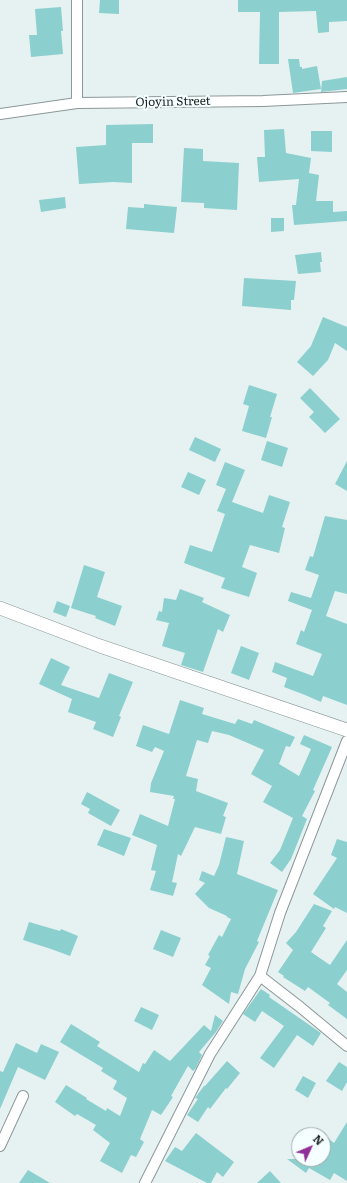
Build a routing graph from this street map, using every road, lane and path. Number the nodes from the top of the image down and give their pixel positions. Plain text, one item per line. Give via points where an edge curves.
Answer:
1 (77, 0) edge
2 (347, 97) edge
3 (78, 103) junction
4 (0, 114) edge
5 (0, 608) edge
6 (347, 730) edge
7 (347, 741) edge
8 (260, 976) junction
9 (347, 1046) edge
10 (23, 1096) dead end
11 (0, 1146) edge
12 (145, 1183) edge

1 - 3 street
2 - 3 street, Ojoyin Street via 262,101
3 - 4 street, Ojoyin Street
5 - 6 street via 100,646
7 - 8 street via 280,913
8 - 9 street
8 - 12 street via 210,1054
10 - 11 street

